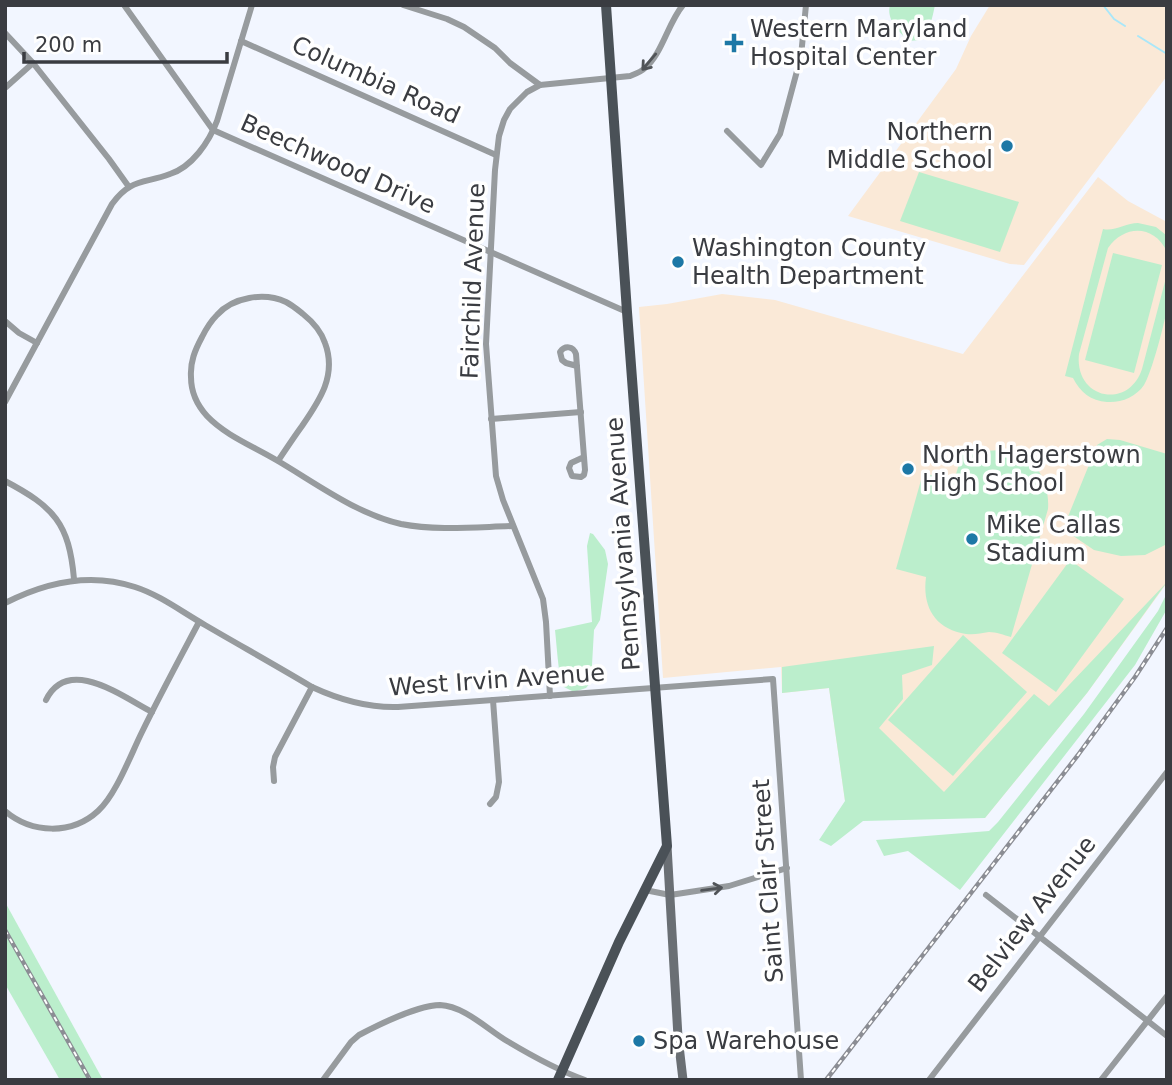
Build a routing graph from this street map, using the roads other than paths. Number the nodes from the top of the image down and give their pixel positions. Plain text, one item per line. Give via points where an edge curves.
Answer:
1 (124, 5) edge
2 (252, 5) edge
3 (403, 5) edge
4 (606, 5) edge
5 (683, 5) edge
6 (806, 5) edge
7 (5, 33) edge
8 (241, 41) junction
9 (33, 63) junction
10 (610, 78) junction
11 (540, 85) junction
12 (5, 88) edge
13 (213, 130) junction
14 (727, 131) dead end
15 (496, 155) junction
16 (129, 187) junction
17 (490, 252) junction
18 (627, 312) junction
19 (5, 321) edge
20 (37, 343) junction
21 (577, 366) dead end
22 (5, 402) edge
23 (581, 412) junction
24 (491, 419) junction
25 (584, 457) dead end
26 (278, 461) junction
27 (5, 481) edge
28 (513, 526) junction
29 (74, 579) junction
30 (5, 603) edge
31 (199, 622) junction
32 (773, 679) joint
33 (312, 687) junction
34 (654, 688) junction
35 (550, 696) junction
36 (47, 700) dead end
37 (494, 700) junction
38 (152, 712) junction
39 (1167, 772) edge
40 (274, 781) dead end
41 (490, 804) dead end
42 (5, 811) edge
43 (667, 846) junction
44 (787, 868) junction
45 (645, 890) junction
46 (670, 895) junction
47 (986, 895) dead end
48 (1039, 937) junction
49 (1167, 996) edge
50 (1147, 1021) junction
51 (1167, 1036) edge
52 (559, 1076) edge
53 (323, 1080) edge
54 (584, 1080) edge
55 (683, 1080) edge
56 (801, 1080) edge
57 (929, 1080) edge
58 (1101, 1080) edge

1 - 13 street, Beechwood Drive
2 - 8 street
3 - 11 street via 464,27
4 - 10 main road, Pennsylvania Avenue
5 -> 10 street via 643,70
6 - 14 street via 801,56 780,134 761,164
7 - 9 street
8 - 13 street
8 - 15 street, Columbia Road
9 - 12 street
9 - 16 street
10 - 11 street
10 - 18 main road, Pennsylvania Avenue
11 - 15 street, Fairchild Avenue via 510,109
13 - 16 street via 181,169
13 - 17 street, Beechwood Drive
15 - 17 street, Fairchild Avenue
16 - 20 street via 112,204
17 - 18 street, Beechwood Drive
17 - 24 street, Fairchild Avenue via 486,344
18 - 34 main road, Pennsylvania Avenue
19 - 20 street
20 - 22 street
21 - 23 street
23 - 24 street
23 - 25 street
24 - 28 street, Fairchild Avenue via 496,476
26 - 26 street via 211,420 194,397 191,380 197,346 218,313 232,303 255,297 285,301 301,312 320,332 329,356 329,375 320,398
26 - 28 street via 386,520 413,526
27 - 29 street via 53,514 72,556
28 - 35 street, Fairchild Avenue via 543,599
29 - 30 street, West Irvin Avenue
29 - 31 street, West Irvin Avenue via 136,587
31 - 33 street, West Irvin Avenue
31 - 38 street
32 - 34 street, West Irvin Avenue
32 - 44 street, Saint Clair Street
33 - 37 street, West Irvin Avenue via 352,703 385,708
33 - 40 street via 275,757
34 - 35 street, West Irvin Avenue
34 - 43 main road, Pennsylvania Avenue
35 - 37 street, West Irvin Avenue
36 - 38 street via 64,681 85,680
37 - 41 street via 499,782
38 - 42 street via 113,792 90,818 65,828 37,828
39 - 48 street, Belview Avenue
43 - 45 main road
43 - 46 main road, Pennsylvania Avenue
46 -> 44 street via 729,886
44 - 56 street, Saint Clair Street
45 - 46 street
45 - 52 main road
46 - 55 main road, Pennsylvania Avenue
47 - 48 street
48 - 50 street
48 - 57 street, Belview Avenue
49 - 50 street
50 - 51 street
50 - 58 street
52 - 53 street via 467,1015 441,1005 421,1008 359,1035
52 - 54 street

